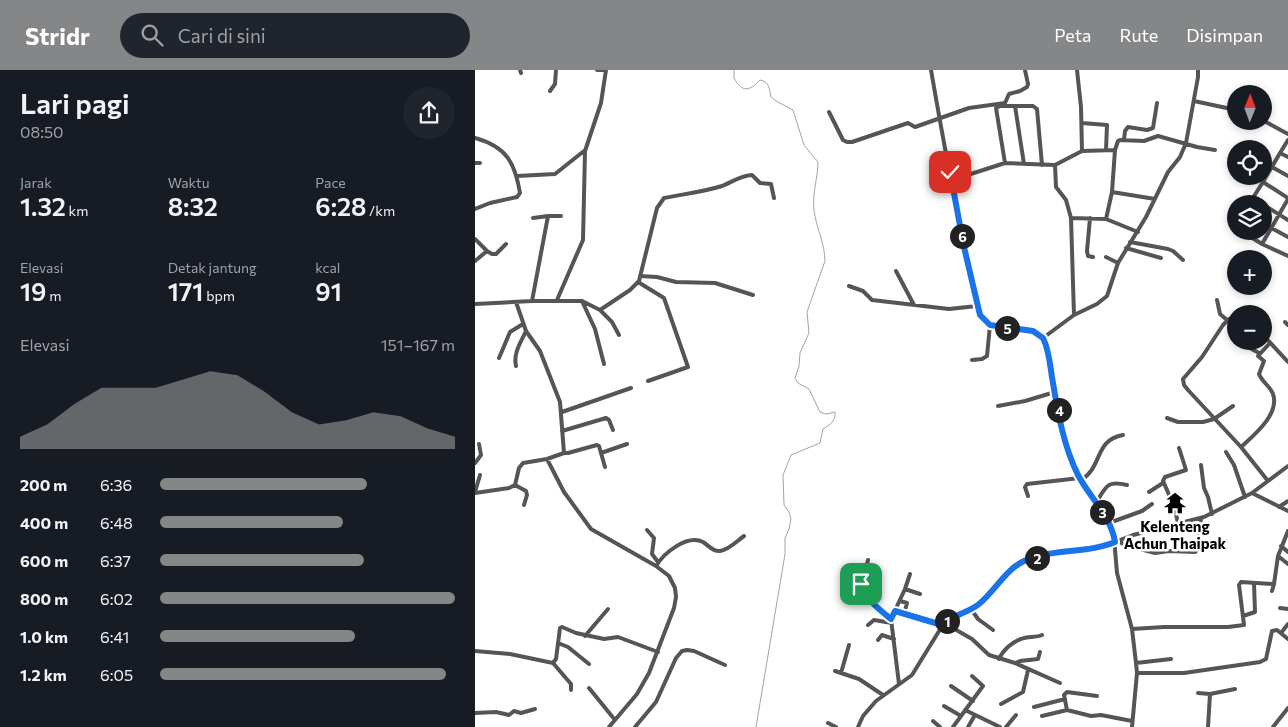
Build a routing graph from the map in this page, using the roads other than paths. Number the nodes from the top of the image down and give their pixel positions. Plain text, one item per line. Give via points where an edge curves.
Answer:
1 (556, 70) edge
2 (597, 70) edge
3 (604, 70) edge
4 (931, 70) edge
5 (1025, 70) edge
6 (1077, 70) edge
7 (1197, 70) edge
8 (550, 91) dead end
9 (1194, 101) junction
10 (1157, 103) dead end
11 (1015, 106) junction
12 (1227, 108) edge
13 (829, 112) dead end
14 (940, 119) junction
15 (1082, 123) junction
16 (1273, 126) edge
17 (1288, 134) edge
18 (475, 138) edge
19 (1124, 140) junction
20 (1288, 140) edge
21 (1186, 143) junction
22 (1106, 150) junction
23 (1115, 150) junction
24 (1215, 150) dead end
25 (585, 151) junction
26 (1082, 151) junction
27 (1280, 153) junction
28 (1288, 157) edge
29 (475, 162) edge
30 (480, 163) dead end
31 (1005, 163) junction
32 (1024, 164) junction
33 (1043, 165) junction
34 (1055, 165) junction
35 (1272, 167) joint
36 (517, 176) junction
37 (1288, 176) edge
38 (952, 180) junction
39 (1267, 185) edge
40 (1112, 192) junction
41 (774, 198) dead end
42 (1288, 199) edge
43 (1155, 200) junction
44 (475, 209) edge
45 (1272, 210) edge
46 (1279, 215) junction
47 (548, 216) junction
48 (561, 216) dead end
49 (533, 218) dead end
50 (1071, 218) junction
51 (1090, 218) junction
52 (1105, 219) junction
53 (1288, 220) edge
54 (1272, 226) edge
55 (1272, 229) edge
56 (1138, 232) junction
57 (1288, 237) edge
58 (475, 239) edge
59 (1256, 240) edge
60 (1264, 240) edge
61 (1129, 242) junction
62 (506, 244) dead end
63 (1262, 244) junction
64 (1126, 248) junction
65 (487, 251) junction
66 (1288, 256) edge
67 (1093, 257) dead end
68 (1106, 257) dead end
69 (1161, 258) dead end
70 (1183, 260) dead end
71 (475, 261) edge
72 (1118, 263) junction
73 (897, 271) dead end
74 (640, 276) junction
75 (638, 282) junction
76 (849, 286) dead end
77 (753, 295) dead end
78 (557, 300) junction
79 (582, 300) junction
80 (1217, 300) dead end
81 (532, 301) junction
82 (516, 302) junction
83 (475, 304) edge
84 (914, 305) junction
85 (977, 306) junction
86 (601, 310) junction
87 (1074, 315) junction
88 (1227, 320) joint
89 (523, 324) junction
90 (990, 325) junction
91 (526, 331) junction
92 (619, 335) dead end
93 (1043, 338) junction
94 (1272, 345) edge
95 (1254, 350) edge
96 (1262, 350) edge
97 (1259, 353) junction
98 (499, 358) dead end
99 (972, 360) dead end
100 (1288, 362) edge
101 (605, 364) dead end
102 (516, 366) dead end
103 (648, 381) dead end
104 (631, 388) dead end
105 (1055, 392) junction
106 (997, 406) dead end
107 (1233, 406) dead end
108 (562, 412) junction
109 (1167, 418) dead end
110 (1214, 418) junction
111 (613, 430) dead end
112 (562, 431) junction
113 (1123, 435) dead end
114 (479, 444) dead end
115 (627, 444) dead end
116 (1241, 447) junction
117 (1179, 448) dead end
118 (1226, 452) dead end
119 (564, 453) junction
120 (601, 453) junction
121 (547, 459) junction
122 (475, 463) edge
123 (1201, 465) dead end
124 (1288, 466) edge
125 (605, 467) dead end
126 (480, 475) dead end
127 (1080, 479) junction
128 (1269, 481) junction
129 (1163, 483) junction
130 (515, 485) junction
131 (1127, 485) dead end
132 (475, 492) edge
133 (1149, 492) dead end
134 (1252, 493) junction
135 (1028, 496) dead end
136 (1245, 497) junction
137 (1288, 500) edge
138 (1096, 504) junction
139 (1152, 504) dead end
140 (524, 505) dead end
141 (1279, 507) junction
142 (1288, 511) edge
143 (1212, 514) junction
144 (1201, 518) junction
145 (1109, 523) junction
146 (1178, 523) junction
147 (647, 530) dead end
148 (1288, 531) edge
149 (744, 536) dead end
150 (1116, 542) junction
151 (1281, 546) junction
152 (1288, 552) edge
153 (1278, 556) junction
154 (868, 560) dead end
155 (657, 564) junction
156 (1288, 564) edge
157 (910, 574) dead end
158 (1254, 583) junction
159 (1274, 584) junction
160 (905, 589) junction
161 (1272, 591) dead end
162 (866, 594) junction
163 (920, 594) dead end
164 (847, 596) dead end
165 (900, 601) junction
166 (1280, 608) dead end
167 (608, 609) dead end
168 (971, 609) junction
169 (1288, 609) edge
170 (895, 611) junction
171 (904, 614) junction
172 (1243, 616) junction
173 (891, 621) junction
174 (943, 624) junction
175 (1288, 624) edge
176 (868, 625) dead end
177 (1132, 629) junction
178 (993, 630) dead end
179 (1281, 633) junction
180 (1042, 635) dead end
181 (585, 636) junction
182 (894, 639) junction
183 (1288, 639) edge
184 (878, 640) dead end
185 (558, 643) junction
186 (849, 645) dead end
187 (475, 651) edge
188 (658, 652) junction
189 (1040, 652) dead end
190 (999, 658) junction
191 (1171, 658) dead end
192 (553, 663) junction
193 (1015, 663) junction
194 (1136, 663) junction
195 (589, 664) dead end
196 (725, 664) dead end
197 (1028, 670) junction
198 (835, 671) dead end
199 (841, 673) junction
200 (1137, 673) junction
201 (972, 676) dead end
202 (1060, 683) dead end
203 (899, 684) junction
204 (951, 686) dead end
205 (589, 688) dead end
206 (1235, 689) dead end
207 (571, 690) dead end
208 (1198, 693) dead end
209 (1210, 694) junction
210 (883, 695) junction
211 (1097, 696) dead end
212 (1065, 699) junction
213 (973, 701) junction
214 (1001, 704) dead end
215 (944, 706) dead end
216 (1034, 707) dead end
217 (1288, 708) edge
218 (535, 709) dead end
219 (965, 710) junction
220 (1067, 710) junction
221 (475, 713) edge
222 (975, 715) junction
223 (1016, 715) dead end
224 (961, 716) junction
225 (1042, 716) dead end
226 (615, 720) junction
227 (933, 721) dead end
228 (1132, 721) junction
229 (828, 723) dead end
230 (955, 726) edge
231 (609, 727) edge
232 (635, 727) edge
233 (836, 727) edge
234 (858, 727) edge
235 (941, 727) edge
236 (968, 727) edge
237 (1000, 727) edge
238 (1006, 727) edge
239 (1132, 727) edge
240 (1207, 727) edge
241 (1273, 727) edge

1 - 8 street via 555,84
2 - 3 street
3 - 25 street via 601,103
4 - 14 street
5 - 14 street via 1027,87 1009,94 1005,103 969,108
6 - 15 street
7 - 9 street
9 - 12 street
9 - 21 street
10 - 19 street via 1153,128 1128,127
11 - 31 street via 997,108
11 - 32 street
11 - 33 street via 1036,107
13 - 14 street via 839,135 847,142 908,123 915,127
14 - 38 street
15 - 22 street via 1107,125
15 - 26 street
16 - 17 street
18 - 36 street via 486,141 509,157
19 - 21 street via 1144,141 1158,136
19 - 23 street via 1118,141
20 - 27 street
21 - 24 street
21 - 43 street
22 - 23 street
22 - 26 street
23 - 40 street
25 - 36 street via 555,174
25 - 78 street via 583,240
26 - 34 street
27 - 28 street
27 - 35 street
29 - 30 street
31 - 32 street
31 - 38 street
32 - 33 street
33 - 34 street
34 - 50 street via 1056,187 1066,200
35 - 37 street
36 - 44 street via 519,196
38 - 85 street
39 - 42 street
40 - 43 street
40 - 52 street
41 - 74 street via 771,184 760,183 752,175 722,186 664,198 657,208
42 - 46 street
43 - 56 street
45 - 46 street
46 - 53 street
46 - 54 street
47 - 48 street
47 - 49 street
47 - 81 street
50 - 51 street
50 - 87 street
51 - 52 street
51 - 67 street via 1087,255
52 - 56 street
55 - 57 street
56 - 61 street
58 - 65 street
59 - 63 street
60 - 63 street
61 - 64 street
61 - 70 street via 1168,249
62 - 65 street via 496,254
63 - 66 street
64 - 69 street
64 - 72 street
65 - 71 street
68 - 72 street
72 - 87 street via 1105,299
73 - 84 street
74 - 75 street
74 - 77 street via 676,282 715,283
75 - 86 street
75 - 103 street via 664,298 688,367
76 - 84 street via 863,291 870,300
78 - 79 street
78 - 81 street
79 - 86 street
79 - 101 street
80 - 88 street via 1220,314
81 - 82 street
82 - 83 street
82 - 89 street
84 - 85 street via 949,309
85 - 90 street via 980,315
86 - 92 street
87 - 93 street
88 - 110 street via 1183,380
89 - 91 street
89 - 98 street via 510,332
90 - 93 street via 1033,331
90 - 99 street via 987,356
91 - 102 street via 517,349
91 - 108 street via 540,351
93 - 105 street
94 - 100 street
95 - 97 street
96 - 97 street
97 - 116 street via 1264,363 1259,374 1272,392 1273,408 1269,417
104 - 108 street
105 - 106 street
105 - 127 street via 1071,459
107 - 110 street
108 - 112 street
109 - 110 street via 1178,422 1203,422
110 - 116 street
111 - 112 street via 606,418
112 - 119 street
113 - 127 street via 1106,442 1094,466
114 - 122 street via 481,455
115 - 120 street
116 - 128 street
117 - 129 street via 1186,470 1165,478
118 - 136 street
119 - 120 street via 597,445
119 - 121 street
120 - 125 street
121 - 130 street via 521,464
121 - 155 street via 564,492 591,528
123 - 143 street
124 - 128 street
126 - 132 street
127 - 135 street via 1027,484
127 - 138 street
128 - 134 street
129 - 133 street
129 - 146 street
130 - 132 street
130 - 140 street via 526,491
131 - 138 street via 1110,484
134 - 136 street
134 - 141 street
136 - 143 street
137 - 141 street
138 - 145 street
139 - 145 street
141 - 142 street
143 - 144 street
144 - 146 street
144 - 150 street via 1195,552 1155,553
145 - 150 street
146 - 150 street
147 - 155 street via 654,538 652,554
148 - 151 street
149 - 155 street via 720,551 702,542 688,541
150 - 168 street via 1024,561
150 - 177 street via 1120,587
151 - 152 street
151 - 153 street
153 - 156 street
153 - 159 street
154 - 162 street via 861,584
155 - 188 street via 669,576 676,597
157 - 160 street
158 - 159 street
158 - 172 street via 1255,612
158 - 172 street via 1241,582 1239,585
159 - 161 street
160 - 163 street
160 - 165 street
162 - 164 street
162 - 173 street
165 - 170 street
165 - 171 street via 907,603
166 - 169 street
167 - 181 street
168 - 174 street
168 - 178 street
170 - 171 street
170 - 173 street
171 - 174 street
172 - 177 street via 1242,626
173 - 176 street via 874,620
173 - 182 street
174 - 190 street via 972,639 989,655
174 - 203 street via 913,675
175 - 179 street
177 - 194 street
179 - 183 street
179 - 200 street via 1273,631 1264,661 1192,672
180 - 190 street via 1021,639 1005,649
181 - 185 street via 562,627
181 - 188 street via 604,640 618,637
182 - 184 street via 882,635
182 - 203 street
185 - 192 street
185 - 195 street
186 - 199 street
187 - 192 street
188 - 226 street via 637,694
189 - 193 street via 1038,659
190 - 193 street
191 - 194 street
192 - 207 street via 571,684
193 - 197 street
194 - 200 street
196 - 232 street via 694,651 682,652 676,658 656,702
197 - 202 street
197 - 214 street via 1023,692
198 - 199 street
199 - 210 street
200 - 228 street
201 - 213 street via 983,685
203 - 210 street
204 - 213 street
205 - 226 street
206 - 209 street
208 - 209 street
209 - 240 street
210 - 234 street via 869,708
211 - 212 street via 1067,692
212 - 216 street
212 - 220 street
213 - 219 street
215 - 224 street
217 - 241 street
218 - 221 street via 521,713 514,711 509,715
219 - 222 street
219 - 224 street
220 - 225 street
220 - 228 street
222 - 236 street
222 - 237 street
223 - 238 street
224 - 230 street
226 - 231 street
227 - 235 street
228 - 239 street
229 - 233 street

